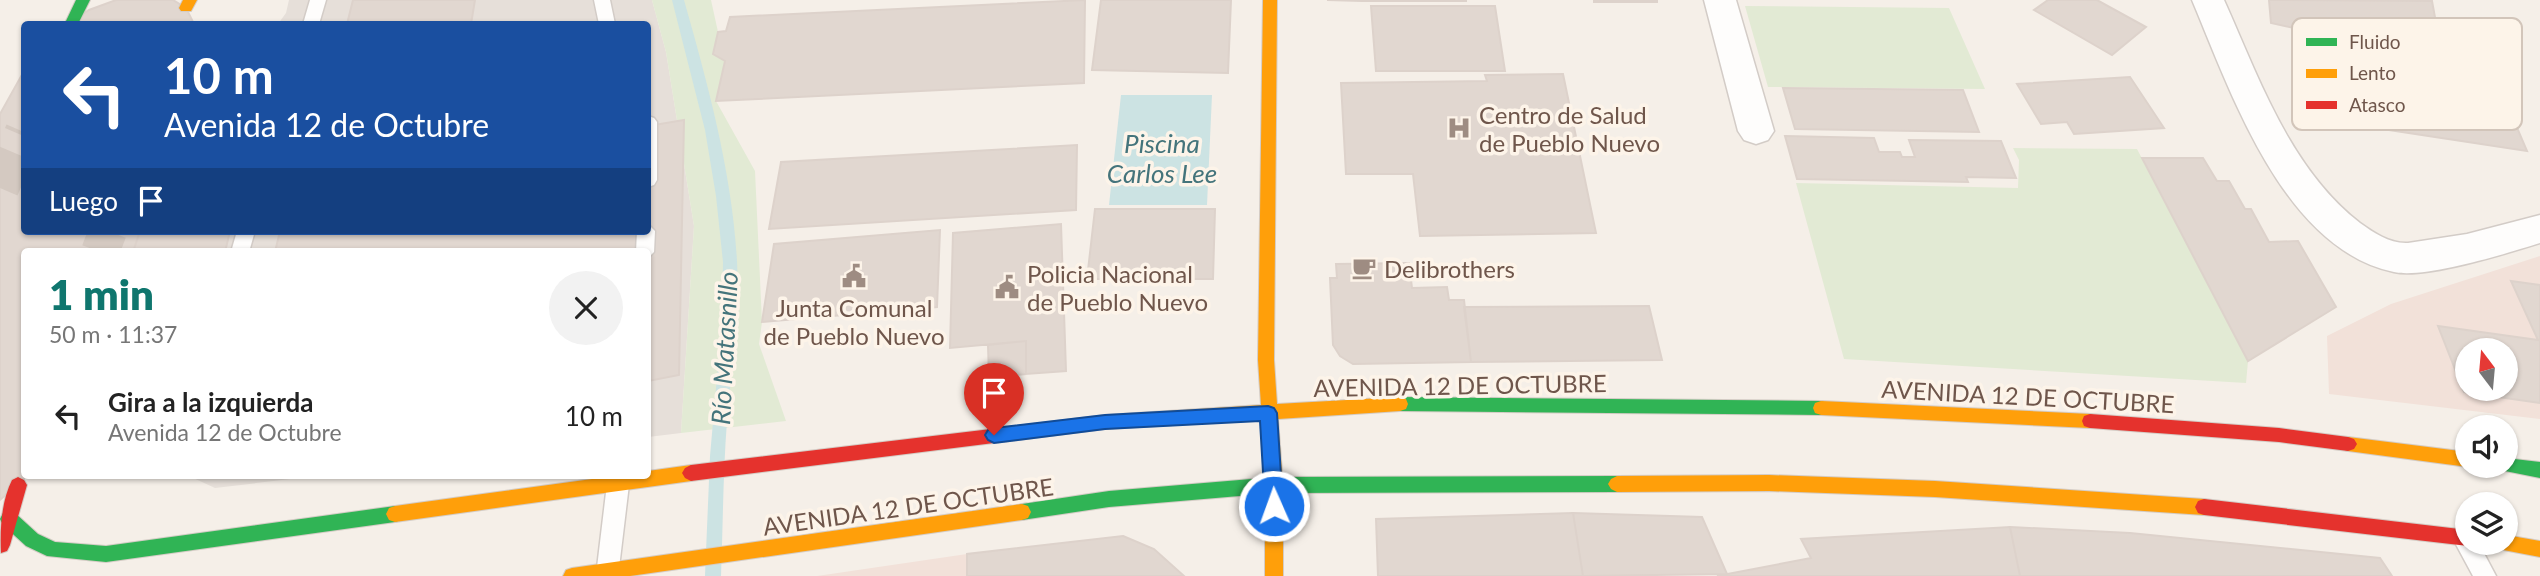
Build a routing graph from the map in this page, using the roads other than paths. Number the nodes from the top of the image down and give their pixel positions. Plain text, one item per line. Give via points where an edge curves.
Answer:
1 (83, 0) edge
2 (318, 0) edge
3 (602, 0) edge
4 (1270, 0) edge
5 (1720, 0) edge
6 (2208, 0) edge
7 (73, 21) dead end
8 (312, 21) edge
9 (606, 21) edge
10 (1756, 131) dead end
11 (2540, 229) edge
12 (1268, 413) junction
13 (2455, 458) edge
14 (2518, 467) edge
15 (2540, 470) edge
16 (651, 476) edge
17 (619, 479) edge
18 (18, 485) dead end
19 (1274, 485) junction
20 (9, 519) junction
21 (2455, 536) edge
22 (2518, 545) edge
23 (0, 547) edge
24 (2540, 549) edge
25 (2474, 555) edge
26 (607, 574) edge
27 (572, 576) edge
28 (1274, 576) edge
29 (2485, 576) edge

1 - 7 main road
2 - 8 lane
3 - 9 lane
4 - 12 main road
5 - 10 street
6 - 11 street via 2276,150 2319,208 2361,245 2397,258 2460,252
12 - 13 main road, AVENIDA 12 DE OCTUBRE via 1383,404 1758,406 2040,417 2266,434
12 - 16 main road, AVENIDA 12 DE OCTUBRE via 1105,422
12 - 19 main road
14 - 15 main road
17 - 20 main road, AVENIDA 12 DE OCTUBRE via 106,554 58,553 30,541
17 - 26 lane
18 - 20 main road
19 - 21 main road, AVENIDA 12 DE OCTUBRE via 1769,483 1936,489 2205,507
19 - 26 main road, AVENIDA 12 DE OCTUBRE via 1110,499
19 - 28 main road
20 - 23 main road
22 - 24 main road
25 - 29 lane
26 - 27 main road, AVENIDA 12 DE OCTUBRE

